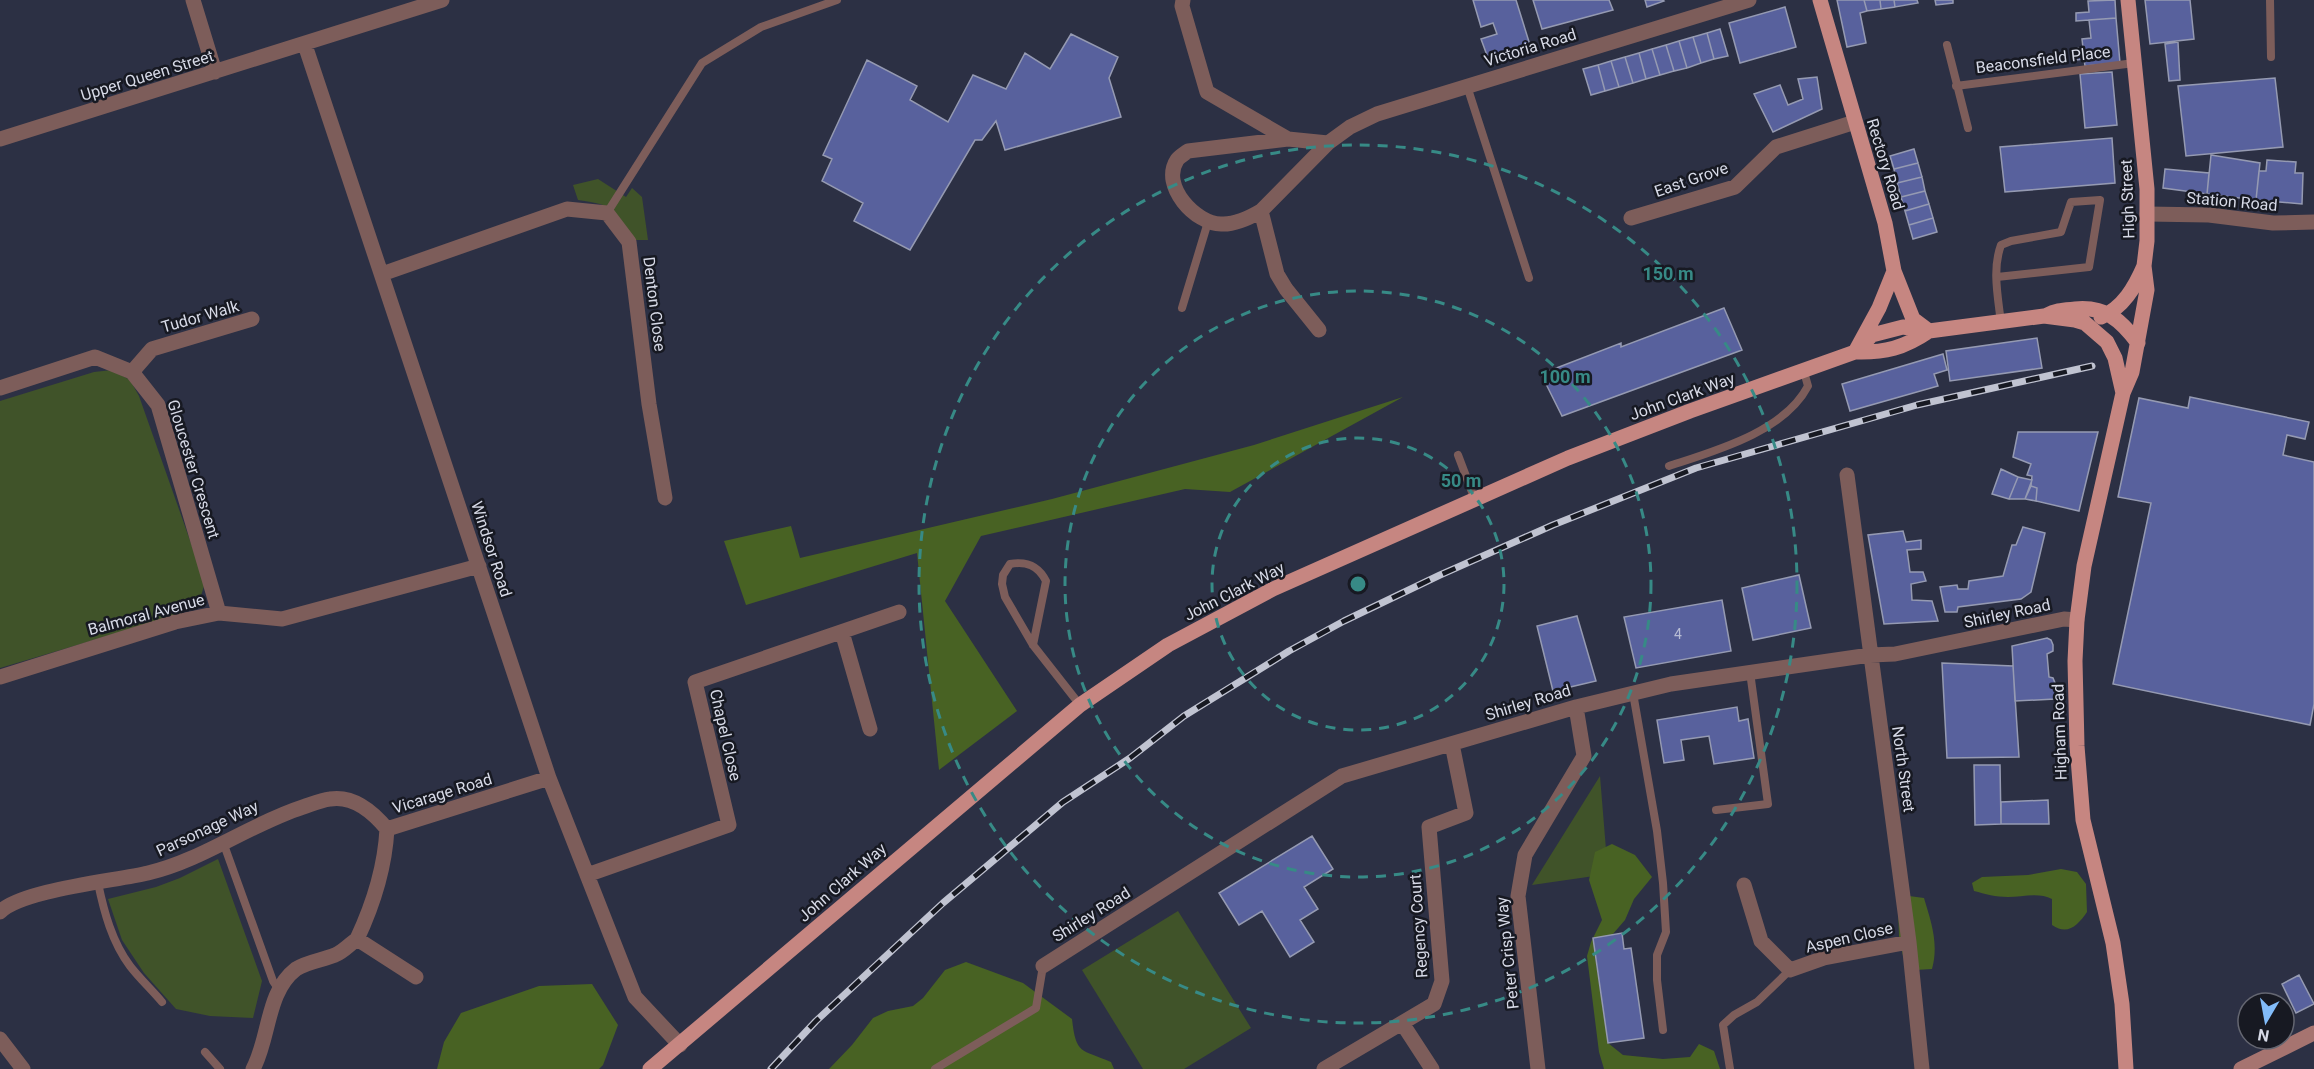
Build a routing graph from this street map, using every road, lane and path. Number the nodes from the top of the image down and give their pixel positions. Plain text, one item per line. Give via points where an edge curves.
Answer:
1 (193, 0) edge
2 (442, 0) edge
3 (837, 0) edge
4 (1183, 0) edge
5 (1749, 0) edge
6 (1820, 0) edge
7 (2128, 0) edge
8 (2270, 0) edge
9 (305, 45) junction
10 (1947, 45) dead end
11 (2271, 57) dead end
12 (2134, 63) junction
13 (215, 72) junction
14 (1467, 86) junction
15 (1956, 86) junction
16 (1855, 122) junction
17 (1968, 128) dead end
18 (1288, 139) junction
19 (0, 140) edge
20 (1328, 143) junction
21 (1261, 211) junction
22 (607, 213) junction
23 (2147, 214) junction
24 (1631, 218) dead end
25 (1208, 222) junction
26 (2314, 222) edge
27 (2144, 266) junction
28 (1894, 271) junction
29 (382, 274) junction
30 (1997, 277) junction
31 (1529, 278) dead end
32 (1182, 308) dead end
33 (2110, 313) junction
34 (2044, 316) junction
35 (252, 319) dead end
36 (2001, 322) junction
37 (2085, 323) junction
38 (1319, 330) dead end
39 (1929, 331) junction
40 (2138, 344) junction
41 (1856, 352) junction
42 (132, 372) junction
43 (1804, 372) junction
44 (0, 388) edge
45 (2123, 393) junction
46 (1458, 455) dead end
47 (1669, 466) dead end
48 (1847, 475) dead end
49 (665, 498) dead end
50 (1475, 500) junction
51 (479, 566) junction
52 (898, 612) dead end
53 (219, 613) junction
54 (2077, 620) junction
55 (842, 632) junction
56 (1033, 645) junction
57 (1870, 655) junction
58 (1750, 672) junction
59 (0, 677) edge
60 (1633, 693) junction
61 (1080, 705) junction
62 (1576, 707) junction
63 (870, 729) dead end
64 (1452, 744) junction
65 (549, 778) junction
66 (1716, 810) dead end
67 (387, 829) junction
68 (223, 842) junction
69 (587, 875) junction
70 (98, 883) junction
71 (1744, 885) dead end
72 (0, 912) edge
73 (357, 939) junction
74 (1909, 942) junction
75 (1043, 966) joint
76 (1790, 970) junction
77 (416, 977) dead end
78 (279, 990) junction
79 (162, 1002) dead end
80 (1402, 1023) junction
81 (1664, 1030) dead end
82 (2314, 1033) edge
83 (1, 1043) edge
84 (680, 1046) junction
85 (205, 1052) dead end
86 (23, 1069) edge
87 (220, 1069) edge
88 (253, 1069) edge
89 (650, 1069) edge
90 (935, 1069) edge
91 (1324, 1069) edge
92 (1432, 1069) edge
93 (1538, 1069) edge
94 (1730, 1069) edge
95 (1922, 1069) edge
96 (2126, 1069) edge
97 (2241, 1069) edge

1 - 13 street
2 - 9 street, Upper Queen Street
3 - 22 lane via 761,27 702,63
4 - 18 street via 1207,92
5 - 14 street, Victoria Road
6 - 16 main road, Rectory Road
7 - 12 main road, High Street
8 - 11 lane
9 - 13 street, Upper Queen Street
9 - 29 street, Windsor Road
10 - 15 lane, Beaconsfield Place
12 - 15 lane, Beaconsfield Place
12 - 23 main road, High Street
13 - 19 street, Upper Queen Street
14 - 20 street, Victoria Road via 1377,114
14 - 31 lane
15 - 17 lane, Beaconsfield Place
16 - 24 street, East Grove via 1776,147 1735,187
16 - 28 main road, Rectory Road via 1885,223
18 - 20 street
18 - 25 street via 1196,150 1178,159 1173,179 1178,193 1197,217
20 - 21 street, Victoria Road
21 - 25 street, Victoria Road via 1230,224
21 - 38 street via 1277,274
22 - 29 street via 567,209
22 - 49 street, Denton Close via 629,242
23 - 26 street, Station Road
23 - 27 main road, High Street
25 - 32 lane
27 - 33 main road via 2132,291
27 - 40 main road, High Street via 2147,290
28 - 39 main road, Rectory Road via 1913,319
28 - 41 main road
29 - 51 street, Windsor Road
30 - 30 lane via 1996,258 2001,245 2061,232 2071,202 2100,201 2090,267
30 - 36 lane
33 - 34 main road via 2082,308 2057,310
33 - 37 main road
33 - 40 main road
34 - 36 main road
34 - 37 main road
35 - 42 street, Tudor Walk via 152,349
36 - 39 main road
37 - 45 main road via 2113,351
39 - 41 main road via 1912,343 1885,351
40 - 45 main road, High Street via 2133,372
41 - 43 main road, John Clark Way
42 - 44 street, Gloucester Crescent via 96,357
42 - 53 street, Gloucester Crescent via 158,405
43 - 47 lane via 1808,386 1801,400 1765,429
43 - 50 main road, John Clark Way via 1690,411
45 - 54 main road, Higham Road via 2084,567
46 - 50 lane
48 - 57 street, North Street
50 - 61 main road, John Clark Way via 1273,590 1168,645
51 - 53 street, Balmoral Avenue via 282,619
51 - 65 street, Windsor Road
52 - 55 street, Chapel Close
53 - 59 street, Balmoral Avenue via 176,621
54 - 57 street, Shirley Road via 1894,654
54 - 96 main road, Higham Road via 2075,673 2083,820 2112,943 2122,1004
55 - 63 street
55 - 69 street, Chapel Close via 695,682 729,825
56 - 56 lane via 1005,597 1003,575 1010,564 1022,562 1032,566 1046,580
56 - 61 lane
57 - 58 street, Shirley Road
57 - 74 street, North Street
58 - 60 street, Shirley Road
58 - 66 lane via 1768,804
60 - 62 street, Shirley Road
60 - 81 lane via 1663,883 1666,932 1657,955 1657,980
61 - 84 main road, John Clark Way
62 - 64 street, Shirley Road
62 - 93 street, Peter Crisp Way via 1584,756 1525,855 1518,896
64 - 75 street, Shirley Road via 1342,776
64 - 80 street, Regency Court via 1466,813 1429,827 1442,981 1434,1004
65 - 67 street, Vicarage Road
65 - 69 street, Windsor Road
67 - 68 street, Parsonage Way via 357,802 331,798 274,817
67 - 73 street, Vicarage Road via 386,853
68 - 70 street, Parsonage Way via 171,866
68 - 78 lane
69 - 84 street, Windsor Road via 635,997
70 - 72 street, Parsonage Way via 26,897
70 - 79 lane via 104,914 115,939 130,966
71 - 76 street, Aspen Close via 1761,941
73 - 77 street
73 - 78 street via 338,954 298,967 283,980
74 - 76 street, Aspen Close via 1824,958
74 - 95 street, North Street
75 - 90 lane via 1036,1008
76 - 94 lane via 1757,1002 1723,1025
78 - 88 street
80 - 91 street, Regency Court
80 - 92 street
82 - 97 main road
83 - 86 street
84 - 89 main road, John Clark Way
85 - 87 lane

